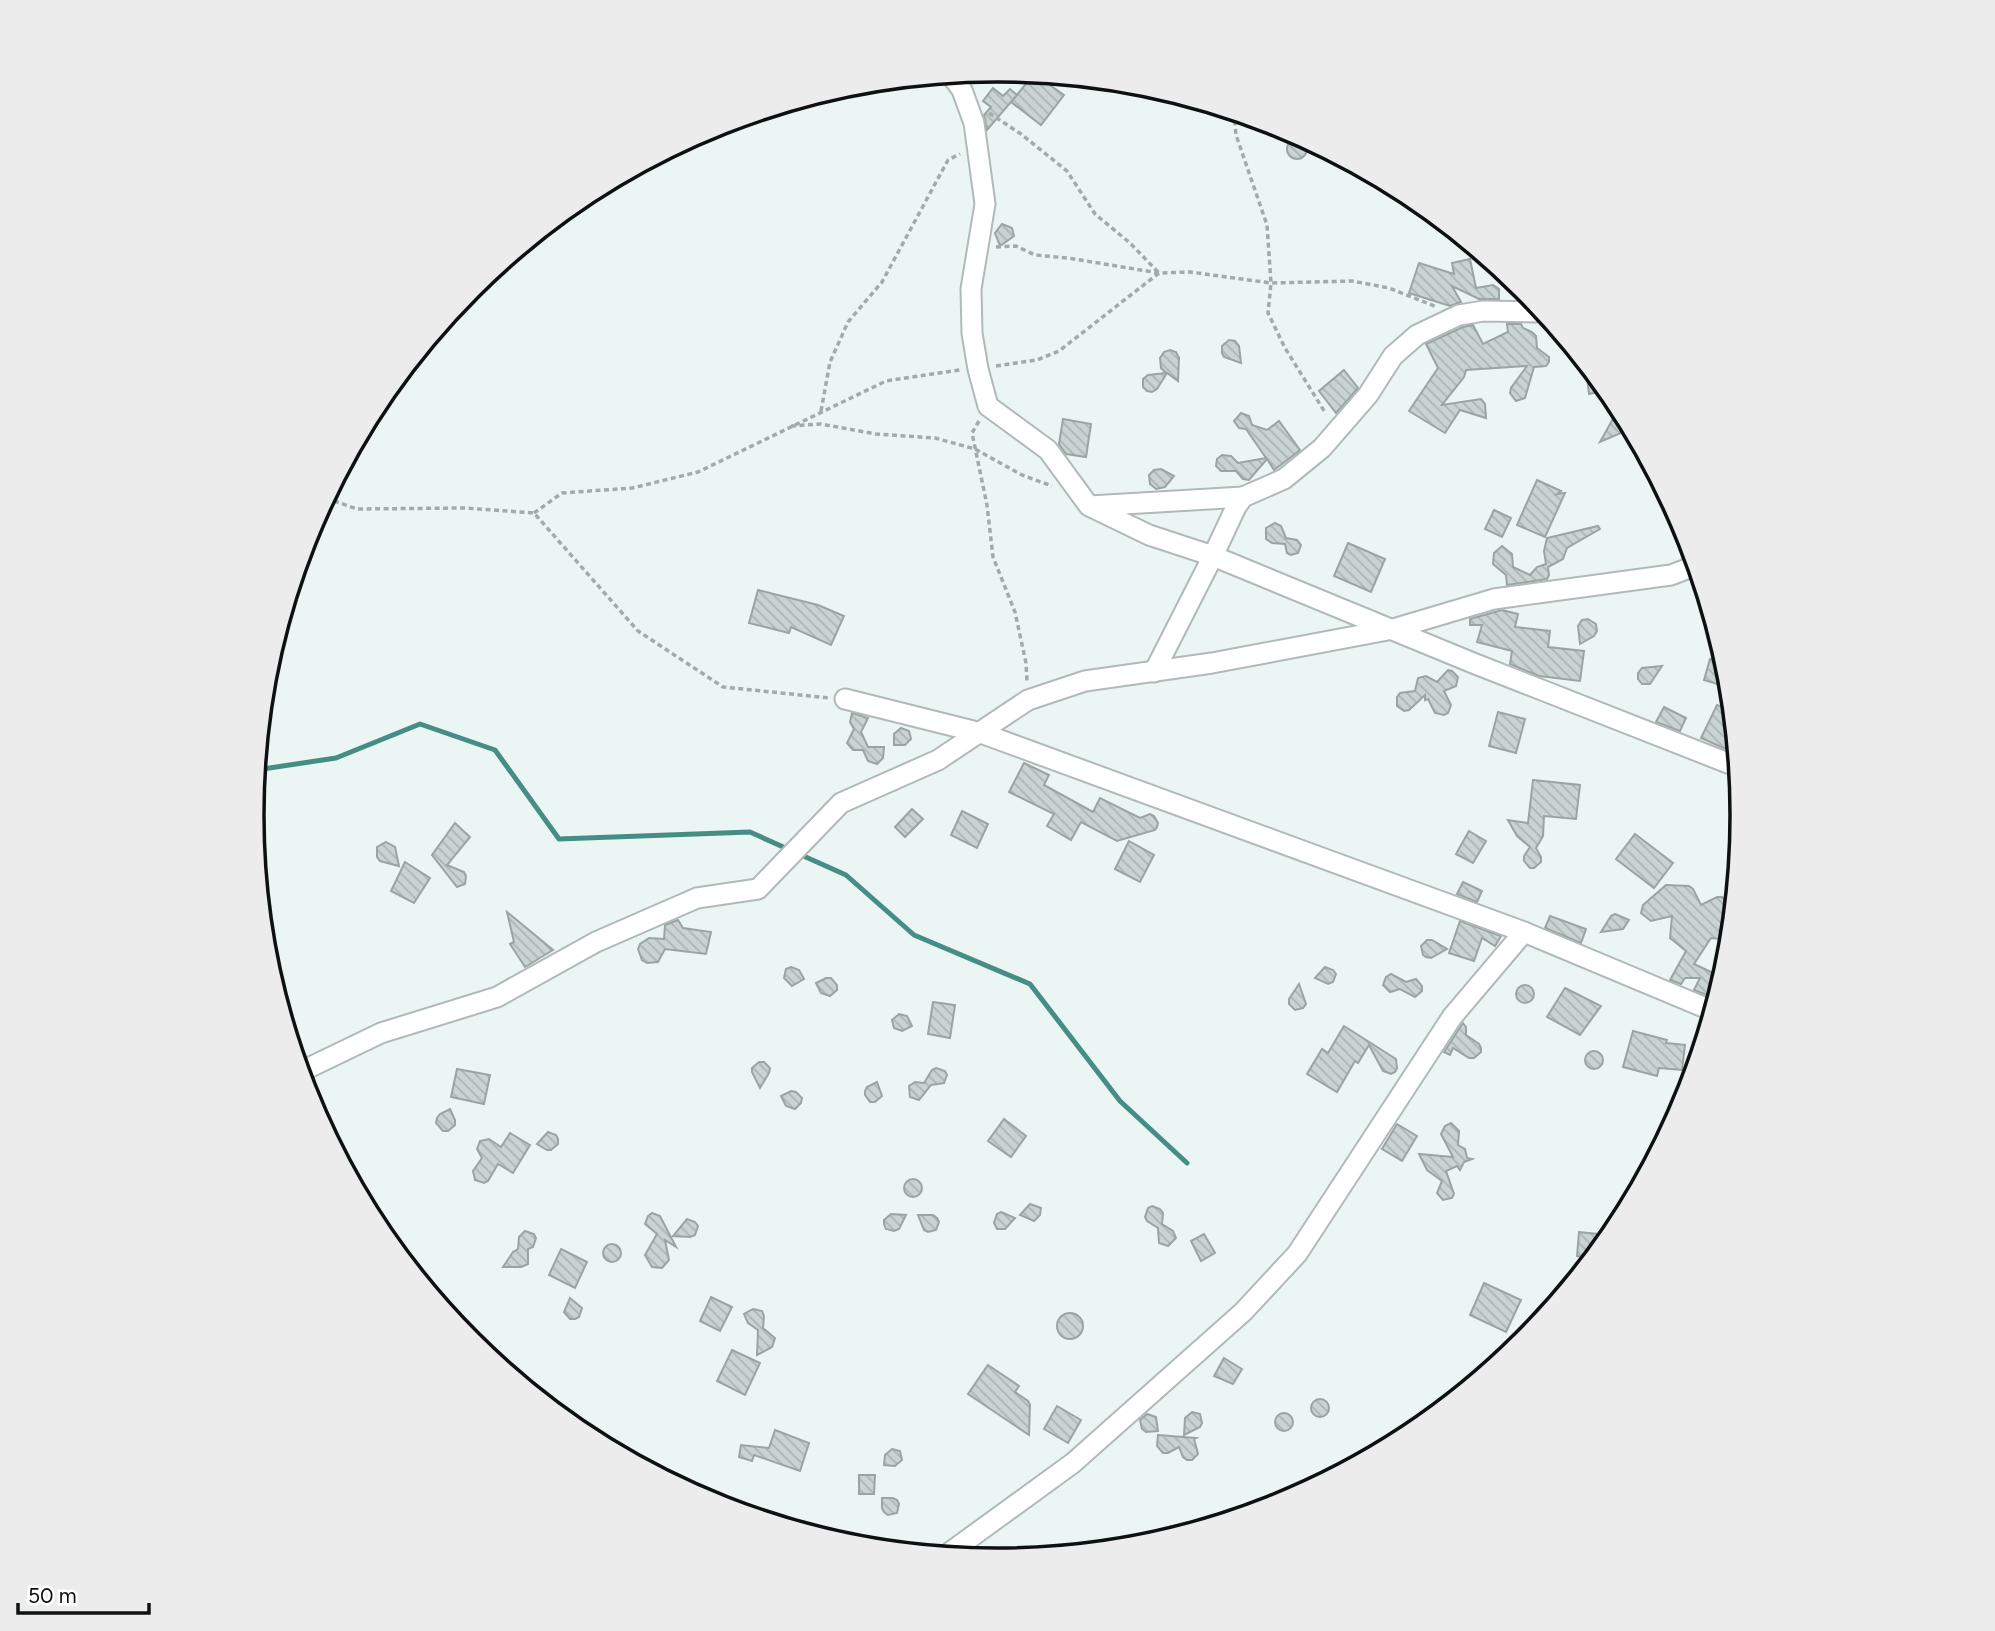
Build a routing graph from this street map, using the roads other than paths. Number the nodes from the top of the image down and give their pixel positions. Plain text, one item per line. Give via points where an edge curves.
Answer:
1 (957, 84) edge
2 (1530, 312) edge
3 (1243, 497) junction
4 (1089, 506) junction
5 (1213, 556) junction
6 (1688, 569) edge
7 (1393, 629) junction
8 (1154, 672) junction
9 (845, 699) road end
10 (981, 733) junction
11 (1729, 764) edge
12 (1524, 932) junction
13 (1705, 1008) edge
14 (309, 1068) edge
15 (957, 1547) edge

1 - 4 street via 974,123 985,204 971,289 972,333 988,407 1048,450
2 - 3 street via 1459,315 1417,335 1393,356 1322,448 1283,479
3 - 4 street
3 - 5 street
4 - 5 street via 1149,535
5 - 7 street
5 - 8 street
6 - 7 street via 1671,575 1494,599
7 - 8 street
7 - 11 street
8 - 10 street via 1084,681 1028,700
9 - 10 street
10 - 12 street
10 - 14 street via 938,760 841,803 758,889 697,898 596,942 497,997 381,1033
12 - 13 street
12 - 15 street via 1452,1017 1297,1254 1242,1312 1073,1462

